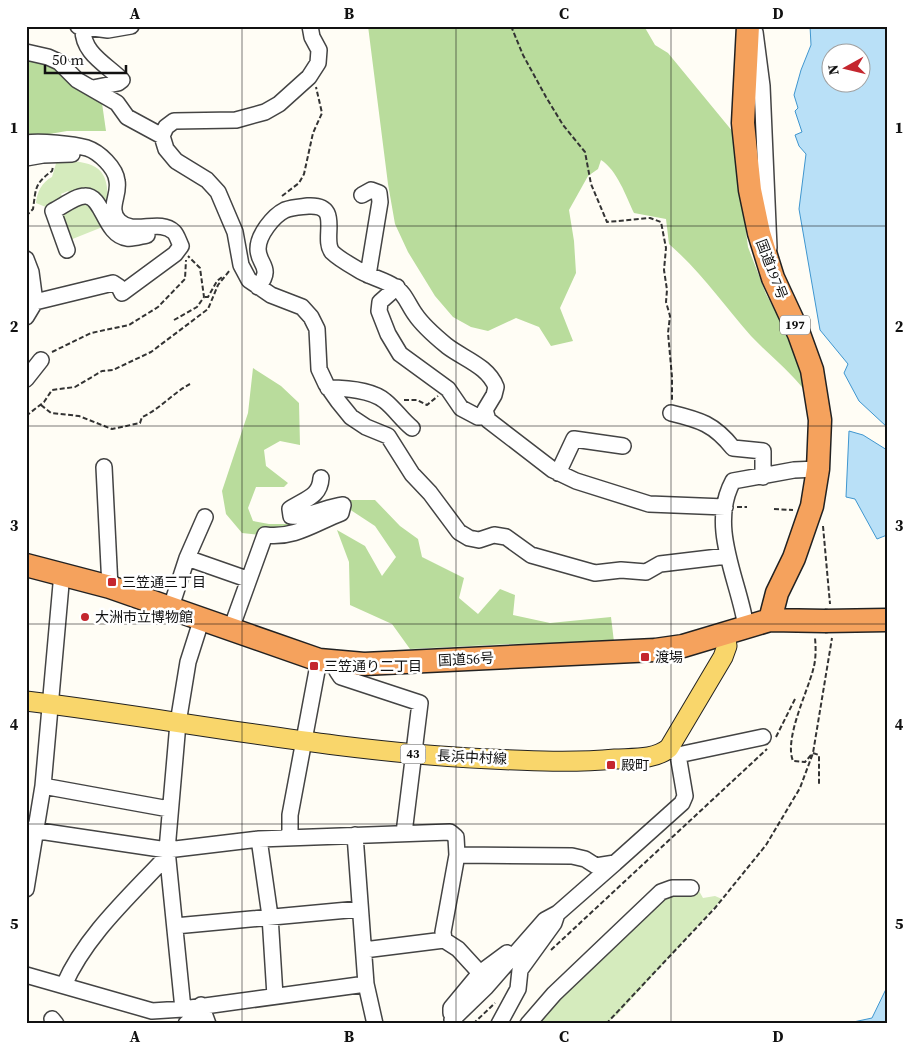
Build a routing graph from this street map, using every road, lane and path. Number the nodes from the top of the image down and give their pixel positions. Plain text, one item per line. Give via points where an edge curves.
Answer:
1 (131, 26) edge
2 (310, 26) edge
3 (511, 26) edge
4 (748, 26) edge
5 (753, 26) edge
6 (81, 27) edge
7 (26, 52) edge
8 (312, 72) junction
9 (93, 88) junction
10 (162, 136) junction
11 (26, 143) edge
12 (54, 155) junction
13 (26, 158) edge
14 (115, 174) junction
15 (362, 195) dead end
16 (276, 200) dead end
17 (26, 216) edge
18 (167, 229) junction
19 (181, 246) junction
20 (67, 250) dead end
21 (26, 259) edge
22 (768, 262) junction
23 (240, 264) junction
24 (223, 275) junction
25 (368, 275) junction
26 (258, 287) junction
27 (397, 287) junction
28 (204, 298) junction
29 (35, 302) junction
30 (26, 317) edge
31 (174, 320) dead end
32 (41, 360) joint
33 (26, 379) edge
34 (190, 384) dead end
35 (328, 388) junction
36 (448, 389) junction
37 (399, 398) dead end
38 (40, 405) junction
39 (672, 413) joint
40 (26, 416) edge
41 (485, 416) junction
42 (412, 428) dead end
43 (624, 446) dead end
44 (104, 466) dead end
45 (818, 469) junction
46 (558, 473) junction
47 (763, 477) junction
48 (321, 478) dead end
49 (725, 507) junction
50 (205, 517) dead end
51 (727, 556) junction
52 (187, 558) junction
53 (26, 565) edge
54 (62, 573) junction
55 (247, 579) junction
56 (110, 587) junction
57 (171, 607) junction
58 (202, 618) junction
59 (770, 620) junction
60 (820, 620) junction
61 (887, 620) edge
62 (231, 629) junction
63 (736, 630) junction
64 (327, 661) junction
65 (796, 697) dead end
66 (26, 701) edge
67 (50, 704) junction
68 (178, 723) junction
69 (763, 737) dead end
70 (303, 741) junction
71 (674, 751) junction
72 (813, 753) junction
73 (412, 754) junction
74 (819, 784) dead end
75 (43, 786) junction
76 (169, 809) junction
77 (31, 829) edge
78 (404, 833) junction
79 (355, 835) junction
80 (290, 837) junction
81 (259, 839) junction
82 (167, 853) junction
83 (457, 855) junction
84 (616, 863) junction
85 (691, 888) dead end
86 (26, 889) edge
87 (359, 909) junction
88 (558, 913) junction
89 (270, 916) junction
90 (175, 926) junction
91 (444, 940) junction
92 (364, 950) junction
93 (516, 951) junction
94 (547, 954) dead end
95 (480, 973) junction
96 (26, 975) edge
97 (366, 984) junction
98 (64, 985) junction
99 (275, 996) junction
100 (183, 1009) junction
101 (204, 1013) edge
102 (449, 1022) edge
103 (370, 1023) edge
104 (186, 1024) edge
105 (499, 1024) edge
106 (528, 1024) edge
107 (606, 1024) edge

1 - 6 street via 108,30
2 - 8 street via 320,58
3 - 39 path via 563,124 586,152 591,184 607,222 650,218 661,222 666,248 666,302 670,316
4 - 22 highway, 国道197号 / 197 via 743,124 750,190
5 - 22 street via 765,136 770,239
6 - 9 street via 91,52 122,80
7 - 9 street via 59,62 76,80
8 - 10 street via 289,96 265,112 236,120 174,121
8 - 16 path via 322,113 313,133 304,174 299,183
9 - 10 street via 117,103 137,124
10 - 23 street via 166,149 176,161 207,180 218,192 235,232
11 - 14 street via 88,148 106,161
12 - 13 street
12 - 14 street via 86,156 98,160
12 - 17 path via 52,171 39,181 33,209
14 - 18 street via 114,207 118,220 130,228
15 - 25 street via 371,190 379,192 380,202
18 - 19 street via 174,233
18 - 20 street via 127,238 111,227 96,200 82,196 53,211
19 - 28 path via 200,268
19 - 29 street via 175,254 122,293 113,283
19 - 32 path via 188,262 185,279 158,307 129,325 91,333
21 - 29 street
22 - 45 highway, 国道197号 / 197 via 812,370 820,420
23 - 24 path
23 - 26 street via 249,280
24 - 28 path
24 - 38 path via 208,309 151,352 113,370 102,370 76,387 52,390
25 - 26 street via 331,251 330,219 324,211 314,206 295,207 284,211 269,224 258,243 265,271
25 - 27 street
26 - 35 street via 302,307 311,317 317,329 319,369
27 - 36 street via 380,302 388,334 400,354
27 - 41 street via 416,316 430,330 448,347 487,373 494,382 494,395
28 - 31 path via 197,308
29 - 30 street
32 - 33 street
34 - 38 path via 153,413 142,417 140,423 112,429 79,416 51,413
35 - 42 street via 365,393 384,400
35 - 51 street via 351,417 366,428 388,436 412,474 459,532 470,538 506,537 531,555 595,573 646,572 660,564
36 - 37 path via 427,404
36 - 41 street via 461,408 478,417
38 - 40 path
39 - 47 street via 720,430 733,448 763,451
41 - 46 street
43 - 46 street via 574,439
44 - 56 street
45 - 47 street
45 - 59 highway, 国道197号 / 197 via 812,506
46 - 49 street via 649,504
47 - 49 street via 733,481
48 - 55 street via 315,495 290,510 291,516 300,517 343,505 341,513 296,534 264,536
49 - 51 street
50 - 52 street
51 - 63 street
52 - 55 street
52 - 57 street
53 - 54 highway, 国道56号
54 - 56 highway, 国道56号
54 - 67 street
55 - 62 street
56 - 57 highway, 国道56号
57 - 58 highway, 国道56号
58 - 62 highway, 国道56号
58 - 68 street via 188,662
59 - 60 highway, 国道56号
59 - 63 highway, 国道56号
60 - 61 highway, 国道56号, bridge
60 - 72 path via 814,668 791,749 793,761 798,762 805,762
62 - 64 highway, 国道56号
63 - 64 highway, 国道56号 via 683,646 655,650 364,664
63 - 71 main road
64 - 70 street
64 - 73 street via 341,677 420,703
65 - 94 path via 784,725 760,757
66 - 67 main road, 長浜中村線 / 43
67 - 68 main road, 長浜中村線 / 43
67 - 75 street
68 - 70 main road, 長浜中村線 / 43
68 - 76 street
69 - 71 street
70 - 73 main road, 長浜中村線 / 43
70 - 80 street via 290,815
71 - 73 main road, 長浜中村線 / 43 via 661,755 554,762
71 - 84 street via 685,796 682,803
72 - 74 path via 819,755
72 - 107 path via 800,788 766,845 715,908
73 - 78 street
75 - 76 street
75 - 77 street
76 - 82 street
77 - 82 street
77 - 86 street
78 - 79 street
78 - 83 street via 450,832 456,837
79 - 80 street
79 - 87 street
80 - 81 street
81 - 82 street
81 - 89 street
82 - 90 street
82 - 98 street via 110,917 72,967
83 - 84 street via 572,856 596,866
83 - 91 street
84 - 88 street
85 - 106 street via 672,888 661,892 554,994
87 - 89 street
87 - 92 street
88 - 93 street via 545,920
88 - 105 street via 520,970 518,990
89 - 90 street
89 - 99 street
90 - 100 street
91 - 92 street
91 - 95 street via 458,949
92 - 97 street
93 - 95 street via 505,954
93 - 102 street via 486,987
95 - 102 street via 451,1008
96 - 98 street
97 - 99 street
97 - 103 street
98 - 100 street via 152,1010
99 - 101 street
100 - 101 street
101 - 104 street

